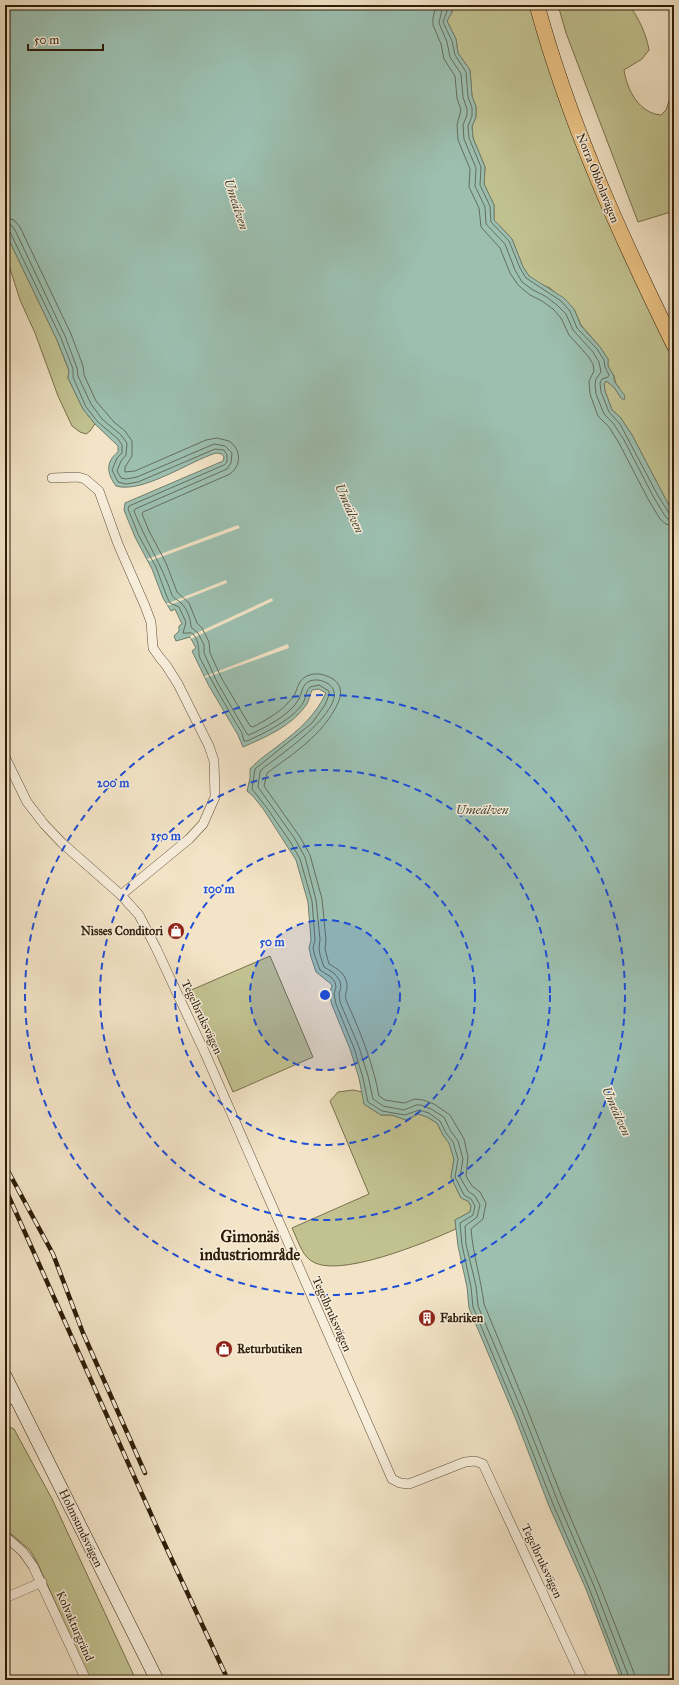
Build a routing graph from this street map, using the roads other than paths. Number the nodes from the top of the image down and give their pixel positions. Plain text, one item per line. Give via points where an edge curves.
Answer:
1 (537, 5) edge
2 (674, 345) edge
3 (52, 478) dead end
4 (5, 757) edge
5 (121, 895) junction
6 (5, 1376) edge
7 (10, 1399) edge
8 (5, 1536) edge
9 (42, 1582) junction
10 (5, 1598) edge
11 (86, 1680) edge
12 (156, 1680) edge
13 (583, 1680) edge

1 - 2 highway, Norra Obbolavägen via 567,99 598,180
3 - 5 street via 78,477 99,491 115,537 151,622 154,648 178,684 214,761 215,797 203,824 189,839
4 - 5 street, Tegelbruksvägen via 27,802 44,824
5 - 13 street, Tegelbruksvägen via 139,915 146,928 202,1046 392,1479 409,1484 465,1462 475,1461 483,1464
6 - 7 main road, Holmsundsvägen
7 - 12 main road, Holmsundsvägen via 33,1430
8 - 9 street, Kolvaktargränd via 23,1552
9 - 10 street
9 - 11 street, Kolvaktargränd

